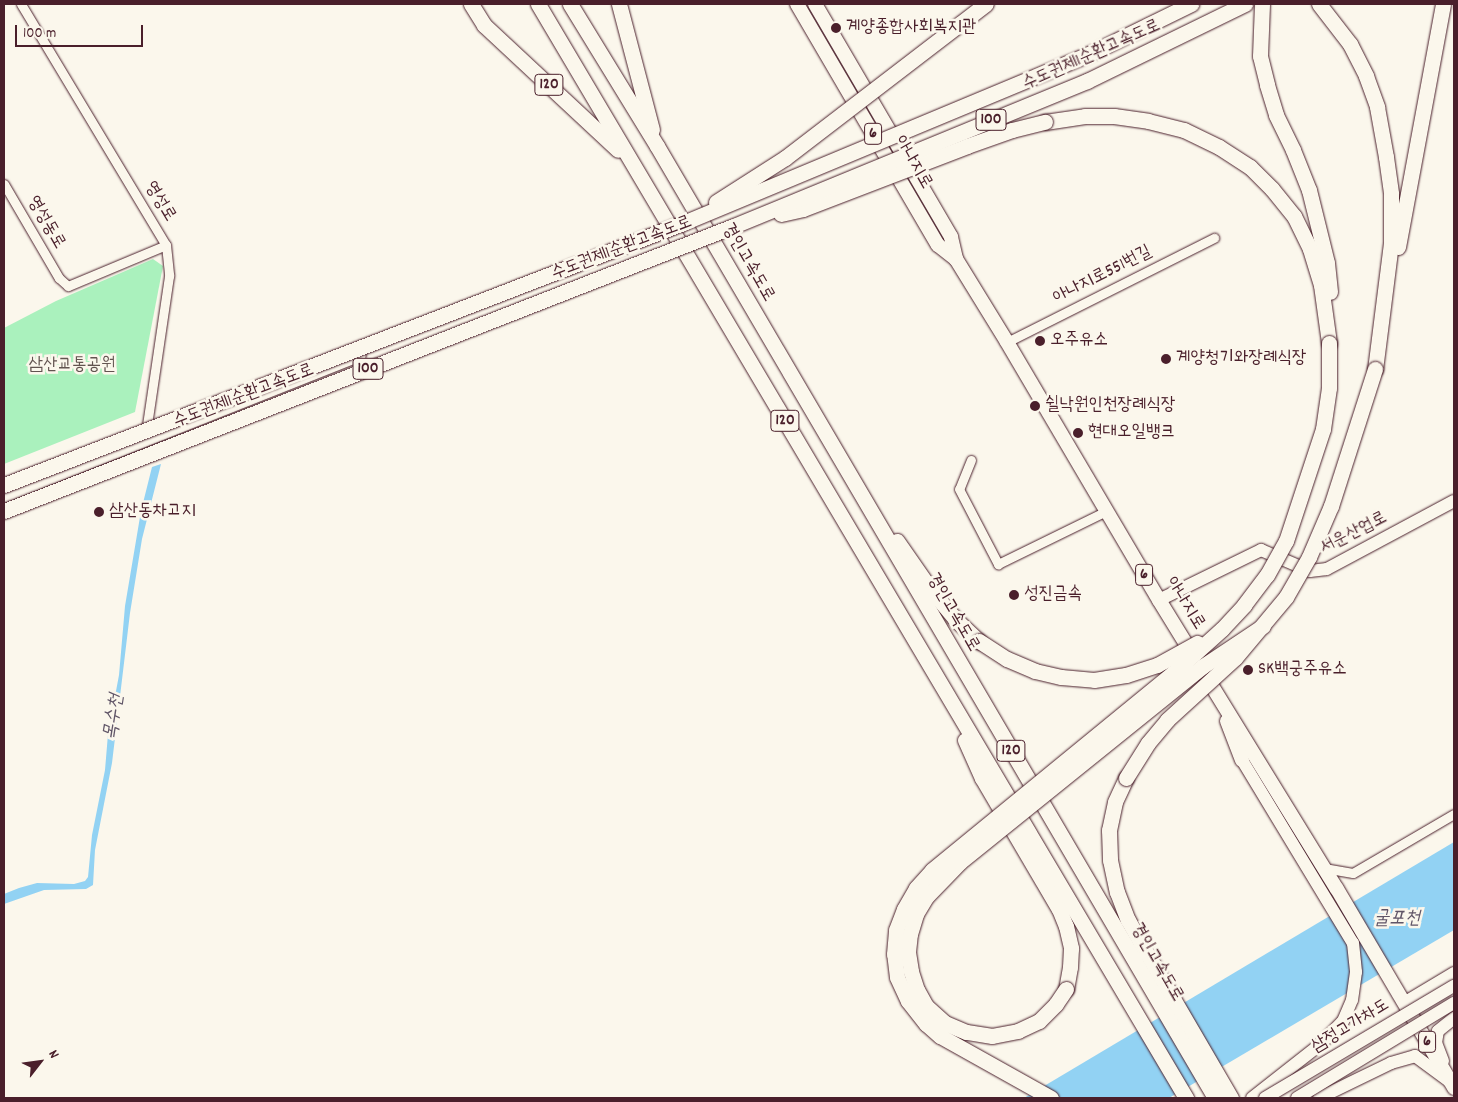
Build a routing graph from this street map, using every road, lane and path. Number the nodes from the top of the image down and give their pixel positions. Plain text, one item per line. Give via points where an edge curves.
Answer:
1 (22, 4) edge
2 (471, 4) edge
3 (538, 4) edge
4 (570, 4) edge
5 (619, 4) edge
6 (797, 4) edge
7 (815, 4) edge
8 (986, 4) edge
9 (1191, 4) edge
10 (1245, 4) edge
11 (1262, 4) edge
12 (1319, 4) edge
13 (1443, 4) edge
14 (657, 146) junction
15 (631, 162) junction
16 (4, 184) edge
17 (683, 223) junction
18 (731, 227) junction
19 (1214, 238) dead end
20 (166, 245) junction
21 (956, 259) junction
22 (1007, 342) junction
23 (1329, 343) junction
24 (360, 355) dead end
25 (1376, 370) junction
26 (144, 442) junction
27 (971, 460) dead end
28 (4, 485) edge
29 (4, 497) edge
30 (1454, 501) edge
31 (866, 503) junction
32 (4, 511) edge
33 (1106, 511) junction
34 (1159, 600) junction
35 (1263, 626) junction
36 (1222, 629) junction
37 (939, 679) junction
38 (1217, 692) junction
39 (1242, 760) joint
40 (1454, 814) edge
41 (1324, 868) junction
42 (1454, 973) edge
43 (1454, 986) edge
44 (1404, 1003) junction
45 (1454, 1003) edge
46 (1454, 1018) edge
47 (1452, 1085) edge
48 (1230, 1094) edge
49 (1051, 1098) edge
50 (1186, 1098) edge
51 (1215, 1098) edge
52 (1252, 1098) edge
53 (1265, 1098) edge
54 (1296, 1098) edge
55 (1319, 1098) edge

1 - 20 street, 영성로
2 - 15 highway, 120 via 484,25
3 - 15 highway, 120
4 - 14 highway, 경인고속도로 / 120
5 - 14 highway, 경인고속도로 / 120
6 - 21 main road, 아나지로 / 6 via 938,245
7 - 21 main road, 아나지로 / 6 via 951,237
8 - 17 highway, bridge via 785,158
9 - 17 highway, 수도권제1순환고속도로 / 100, bridge via 1089,54
10 - 18 highway, 수도권제1순환고속도로 / 100, bridge via 1088,81
11 - 23 highway via 1260,56 1267,85 1276,115 1309,190 1327,263 1331,300
12 - 25 highway via 1350,44 1366,76 1377,107 1386,157 1391,194 1391,243
13 - 25 highway
14 - 31 highway, 경인고속도로 / 120
15 - 37 highway, 120
16 - 20 street, 영성동로 via 63,284 72,285
17 - 28 highway, 수도권제1순환고속도로 / 100, bridge
18 - 23 highway, bridge via 803,209 1012,130 1085,116 1148,121 1184,130 1219,148 1250,167 1272,189 1294,216 1310,250 1321,285
18 - 32 highway, 수도권제1순환고속도로 / 100, bridge
19 - 22 street, 아나지로551번길
20 - 26 street, 영성로 via 169,276
21 - 22 main road, 아나지로 / 6
22 - 33 main road, 아나지로 / 6
23 - 36 highway, bridge via 1329,388 1323,428 1286,541 1267,575
24 - 26 street
25 - 35 highway, bridge via 1331,506 1309,557 1286,597
26 - 29 street
27 - 33 street via 959,489 998,564
30 - 34 street, 서운산업로 via 1327,569 1310,570 1261,550
31 - 36 highway, bridge via 904,548 931,590 955,619 979,641 1034,671 1094,680 1126,675 1156,665
31 - 51 highway, 경인고속도로 / 120
33 - 34 main road, 아나지로 / 6
34 - 38 main road, 아나지로 / 6
35 - 37 highway, bridge via 1203,666 960,862 926,896 916,914 908,952 917,990 926,1006 945,1023 966,1032 992,1036 1018,1031 1039,1021 1056,1004 1066,988 1071,948 1058,909 982,778
35 - 48 highway, bridge via 1235,658 1167,720 1148,743 1115,802 1109,830 1110,860 1128,920
36 - 49 highway, bridge via 1181,666 951,852 916,888 896,930 894,954 897,977 920,1017 940,1036
37 - 50 highway, 120
38 - 39 main road
38 - 41 main road, 아나지로 / 6
39 - 52 street via 1353,943 1356,972 1352,1000 1343,1020 1322,1043
40 - 41 street via 1353,873
41 - 44 main road, 아나지로 / 6
42 - 44 street
43 - 53 street, 삼정고가차도, bridge
44 - 47 main road, 6
45 - 54 street, 삼정고가차도, bridge
46 - 47 street via 1438,1030 1436,1043
47 - 55 street via 1415,1056 1391,1063

